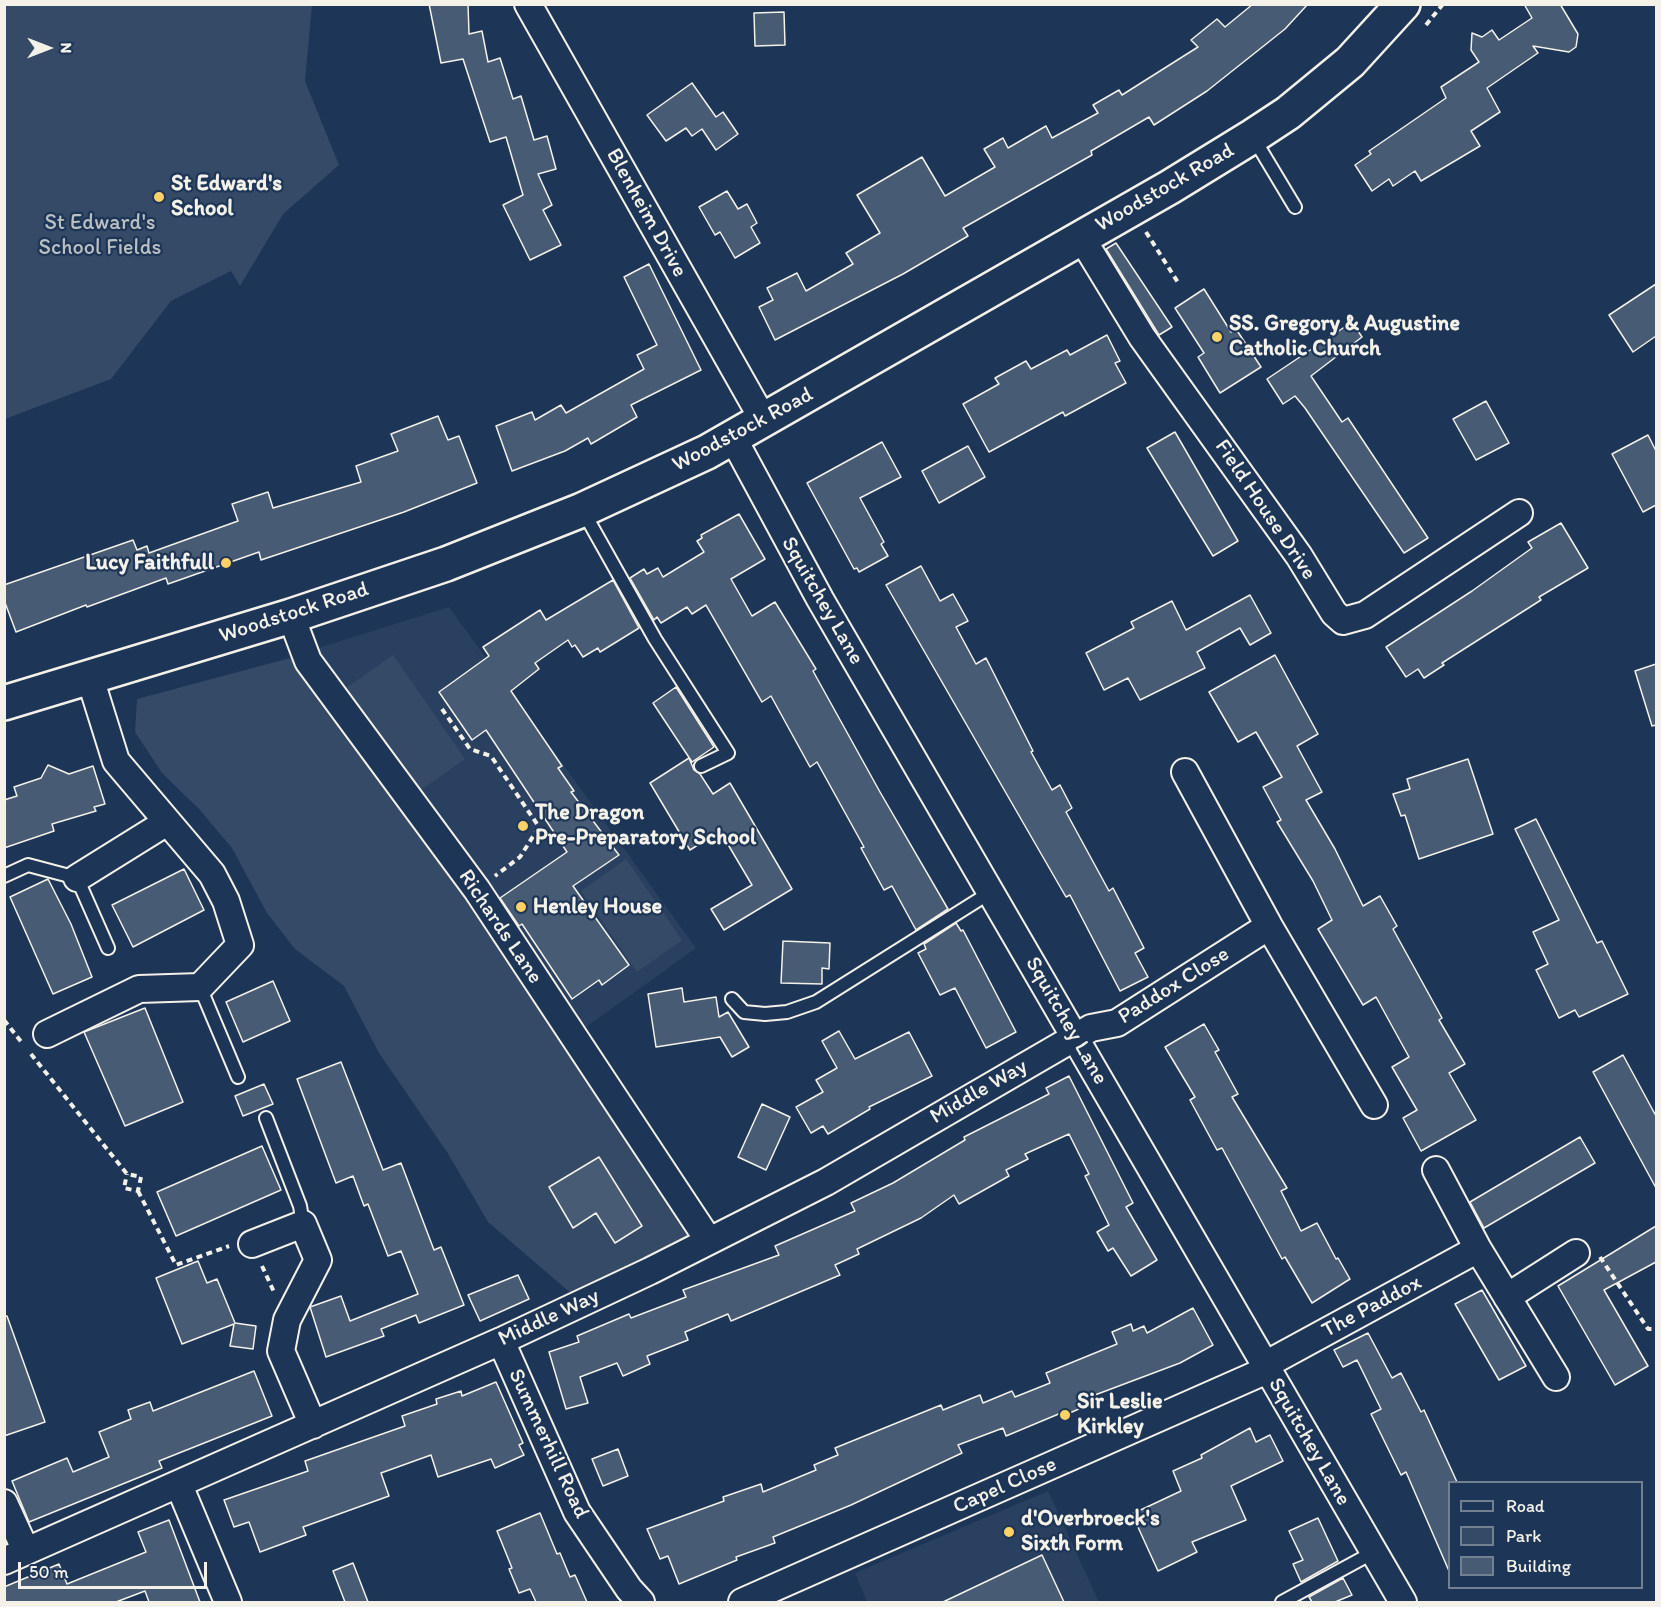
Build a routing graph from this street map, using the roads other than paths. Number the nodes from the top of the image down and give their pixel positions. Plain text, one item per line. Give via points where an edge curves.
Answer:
1 (528, 4) edge
2 (1403, 4) edge
3 (1253, 136) junction
4 (1295, 207) dead end
5 (1081, 237) junction
6 (764, 421) junction
7 (733, 438) junction
8 (582, 510) junction
9 (1507, 511) dead end
10 (291, 616) junction
11 (90, 678) junction
12 (4, 703) edge
13 (701, 766) dead end
14 (1185, 772) dead end
15 (167, 822) junction
16 (4, 876) edge
17 (78, 878) junction
18 (991, 892) junction
19 (1269, 926) junction
20 (108, 948) dead end
21 (200, 987) junction
22 (732, 999) dead end
23 (47, 1034) road end
24 (1075, 1037) junction
25 (238, 1077) dead end
26 (1374, 1105) dead end
27 (266, 1118) dead end
28 (1436, 1170) dead end
29 (303, 1224) junction
30 (709, 1241) junction
31 (252, 1244) road end
32 (1479, 1249) junction
33 (1576, 1253) road end
34 (1507, 1297) junction
35 (501, 1341) junction
36 (1266, 1367) junction
37 (1556, 1377) dead end
38 (313, 1425) junction
39 (179, 1485) junction
40 (4, 1503) edge
41 (1374, 1552) junction
42 (15, 1556) edge
43 (228, 1602) edge
44 (641, 1602) edge
45 (742, 1602) edge
46 (1282, 1602) edge
47 (1402, 1602) edge

1 - 6 street, Blenheim Drive
2 - 3 main road, Woodstock Road via 1350,62
3 - 4 lane
3 - 5 main road, Woodstock Road
5 - 6 main road, Woodstock Road
5 - 9 street, Field House Drive via 1142,337 1343,621 1365,615
6 - 7 main road, Woodstock Road
7 - 8 main road, Woodstock Road
7 - 18 street, Squitchey Lane via 820,599
8 - 10 main road, Woodstock Road via 446,564
8 - 13 lane via 655,639 728,753
10 - 11 main road, Woodstock Road
10 - 30 street, Richards Lane via 308,661 477,890
11 - 12 main road, Woodstock Road
11 - 15 street via 116,761
14 - 19 street
15 - 17 street
15 - 21 street via 212,874 226,901 240,945
16 - 17 lane via 28,865
17 - 20 lane
18 - 22 lane via 816,1002 787,1012 765,1014 744,1012
18 - 24 street, Squitchey Lane
19 - 24 street, Paddox Close via 1117,1023 1091,1028
19 - 26 street
21 - 23 street via 139,989
21 - 25 lane
24 - 30 street, Middle Way via 826,1182
24 - 36 street, Squitchey Lane
27 - 29 lane via 300,1206
28 - 32 street
29 - 31 street
29 - 38 street via 318,1260 287,1320 281,1351
30 - 35 street, Middle Way
32 - 34 street
32 - 36 street, The Paddox
33 - 34 street
34 - 37 street
35 - 38 street, Middle Way
35 - 44 street, Summerhill Road via 576,1512
36 - 41 street, Squitchey Lane
36 - 45 street, Capel Close
38 - 39 street, Middle Way
39 - 42 street, Middle Way
39 - 43 street
40 - 42 street
41 - 46 lane
41 - 47 street, Squitchey Lane

